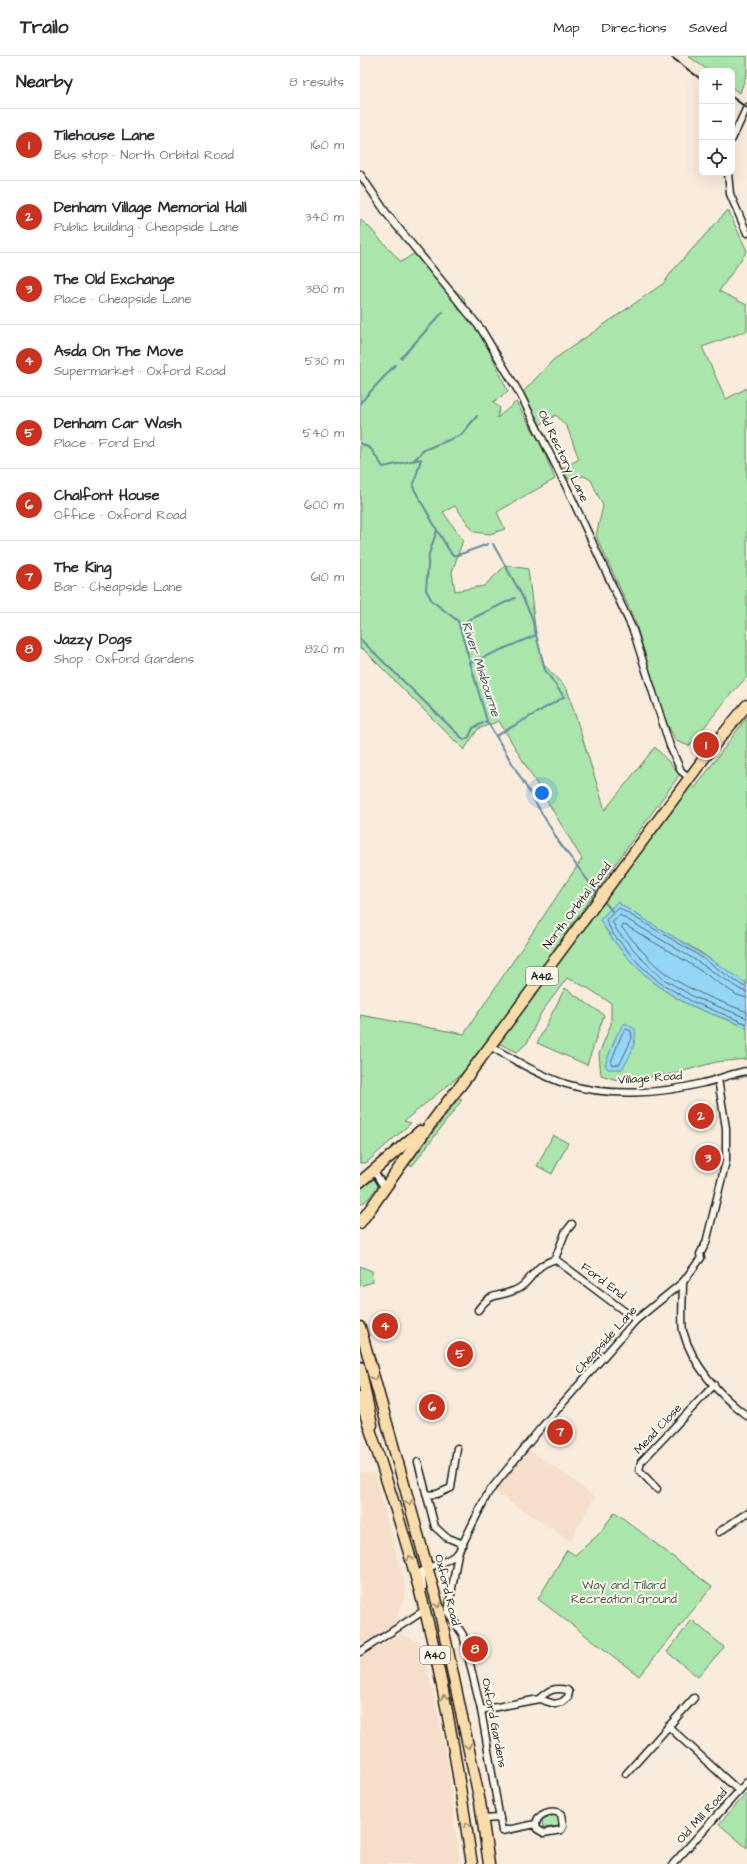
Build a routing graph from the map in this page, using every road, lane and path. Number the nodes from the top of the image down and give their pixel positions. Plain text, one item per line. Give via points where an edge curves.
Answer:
1 (747, 107) edge
2 (735, 133) edge
3 (360, 174) edge
4 (728, 176) edge
5 (747, 233) edge
6 (747, 705) edge
7 (690, 778) junction
8 (490, 1046) junction
9 (747, 1071) edge
10 (718, 1079) junction
11 (429, 1124) junction
12 (388, 1159) junction
13 (402, 1165) junction
14 (374, 1171) junction
15 (362, 1180) edge
16 (382, 1191) junction
17 (360, 1211) edge
18 (360, 1223) edge
19 (572, 1224) dead end
20 (555, 1259) junction
21 (683, 1282) junction
22 (478, 1310) dead end
23 (636, 1320) junction
24 (360, 1327) edge
25 (360, 1367) edge
26 (714, 1385) junction
27 (360, 1398) edge
28 (747, 1416) edge
29 (457, 1448) dead end
30 (377, 1450) junction
31 (418, 1462) dead end
32 (657, 1489) dead end
33 (427, 1495) junction
34 (746, 1516) edge
35 (719, 1532) dead end
36 (462, 1544) junction
37 (458, 1553) junction
38 (428, 1567) junction
39 (425, 1610) junction
40 (360, 1652) edge
41 (694, 1698) dead end
42 (539, 1699) dead end
43 (481, 1710) junction
44 (668, 1726) junction
45 (626, 1774) dead end
46 (747, 1782) edge
47 (739, 1791) junction
48 (500, 1818) junction
49 (483, 1819) junction
50 (536, 1824) junction
51 (472, 1864) edge
52 (489, 1864) edge
53 (673, 1864) edge

1 - 2 street
3 - 7 street, Old Rectory Lane via 387,214 481,329 520,394 570,492 633,630 670,746 681,771
4 - 5 street via 730,194
6 - 7 main road, North Orbital Road / A412
7 - 8 main road, North Orbital Road / A412
8 - 10 street, Village Road via 529,1068 566,1084 589,1089 632,1092 673,1089
8 - 11 main road, North Orbital Road / A412
9 - 10 street, Village Road
10 - 21 street, Cheapside Lane via 726,1128 726,1161 701,1258
11 - 12 main road, North Orbital Road / A412
11 - 13 main road, North Orbital Road
12 - 13 street
12 - 14 main road, North Orbital Road / A412
13 - 16 main road, North Orbital Road
14 - 15 main road, North Orbital Road / A412
14 - 16 street
16 - 17 main road
16 - 18 main road, North Orbital Road
19 - 20 street via 565,1233
20 - 22 street via 541,1266 529,1281 514,1291 494,1295 485,1300
20 - 23 street, Ford End
21 - 23 street, Cheapside Lane
21 - 26 street via 683,1331 695,1360
23 - 36 street, Cheapside Lane via 488,1493
24 -> 38 main road, Oxford Road / A40
25 - 30 main road
26 - 28 street
26 - 32 street, Mead Close via 641,1462 639,1470
27 - 30 main road, A40
29 - 33 street via 451,1488
39 -> 30 main road, A40
31 - 33 street
33 - 36 street via 435,1527 446,1537
34 - 35 street
36 - 37 street, Cheapside Lane
37 - 38 street via 451,1560
37 - 43 street, Oxford Gardens via 448,1612 463,1635
38 - 39 street via 421,1572
38 -> 49 main road, Oxford Road / A40
39 - 40 street
51 -> 39 main road, A40 via 451,1734
41 - 44 street
42 - 43 street
43 - 48 street, Oxford Gardens
44 - 45 street
44 - 47 street
46 - 47 street, Old Mill Road
47 - 53 street, Old Mill Road
48 - 49 street
48 - 50 street, Oxford Gardens via 502,1831
49 - 52 main road, Oxford Road / A40
50 - 50 street via 544,1833 561,1830 563,1826 561,1814 556,1811 541,1814

